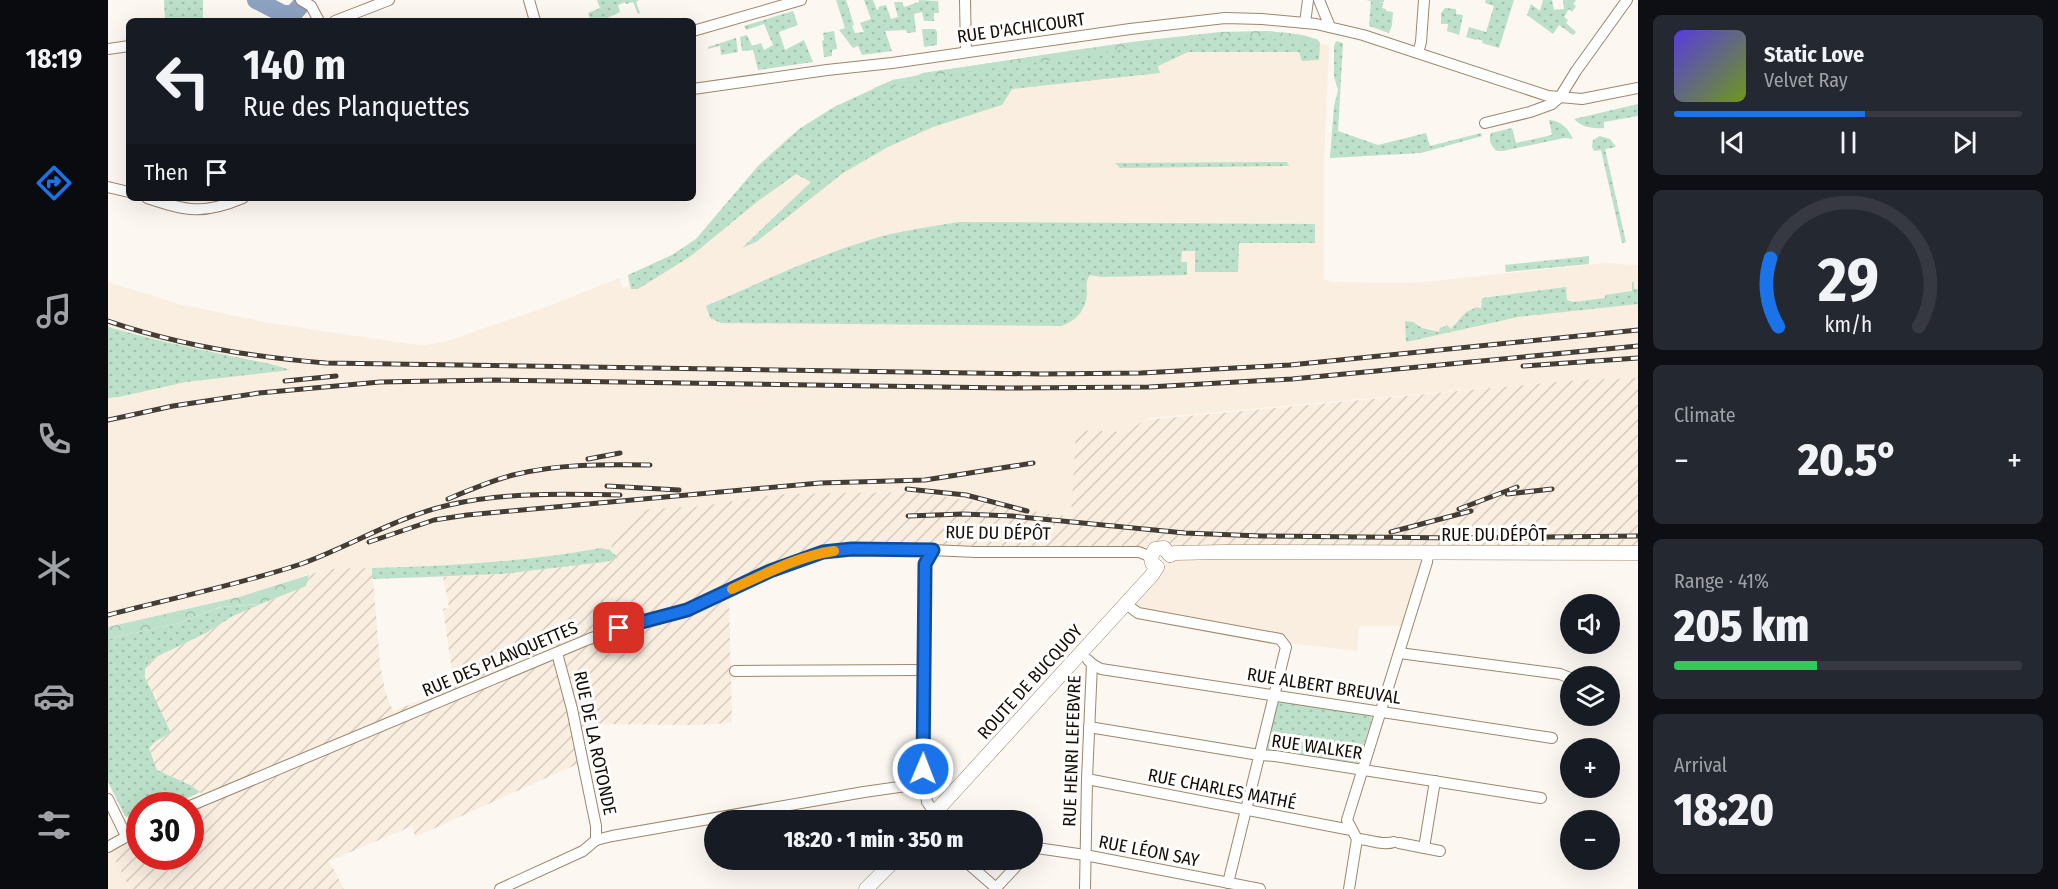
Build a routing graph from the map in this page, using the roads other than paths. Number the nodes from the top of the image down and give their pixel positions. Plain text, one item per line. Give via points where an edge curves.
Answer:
1 (301, 0) edge
2 (389, 0) edge
3 (529, 0) edge
4 (801, 0) edge
5 (965, 0) edge
6 (1308, 0) edge
7 (1319, 0) edge
8 (1424, 0) edge
9 (1627, 0) edge
10 (317, 18) edge
11 (343, 18) edge
12 (534, 18) edge
13 (1305, 23) junction
14 (1329, 27) junction
15 (696, 30) edge
16 (126, 46) edge
17 (108, 49) edge
18 (966, 52) junction
19 (1418, 52) junction
20 (1638, 88) edge
21 (696, 89) edge
22 (1560, 97) junction
23 (1485, 123) dead end
24 (108, 187) edge
25 (126, 191) edge
26 (156, 201) edge
27 (235, 201) edge
28 (933, 550) junction
29 (1428, 553) junction
30 (1638, 553) edge
31 (1154, 562) junction
32 (1126, 604) junction
33 (557, 653) junction
34 (1399, 653) junction
35 (1081, 654) junction
36 (1092, 664) junction
37 (924, 670) junction
38 (735, 671) dead end
39 (1560, 674) edge
40 (1274, 694) junction
41 (1381, 711) junction
42 (1089, 727) junction
43 (1552, 738) dead end
44 (1259, 755) junction
45 (1363, 769) junction
46 (1087, 779) junction
47 (1435, 781) junction
48 (925, 787) junction
49 (1541, 798) dead end
50 (108, 799) edge
51 (204, 800) edge
52 (930, 810) edge
53 (938, 810) edge
54 (1246, 810) junction
55 (1354, 834) junction
56 (126, 836) joint
57 (596, 840) junction
58 (108, 847) edge
59 (1424, 848) junction
60 (1043, 849) edge
61 (1440, 851) dead end
62 (1085, 855) junction
63 (886, 870) edge
64 (975, 870) edge
65 (1013, 870) edge
66 (1228, 883) junction
67 (872, 887) edge
68 (500, 889) edge
69 (996, 889) edge
70 (1085, 889) edge
71 (1260, 889) edge
72 (1349, 889) edge

1 - 10 street via 311,6
2 - 11 street
3 - 12 street
4 - 15 street
5 - 18 street
6 - 13 street
7 - 14 street
8 - 19 street
9 - 22 street
13 - 14 street, RUE D'ACHICOURT
13 - 18 street, RUE D'ACHICOURT via 1190,21
14 - 19 street, RUE D'ACHICOURT
16 - 17 street
18 - 21 street, RUE D'ACHICOURT
19 - 22 street, RUE D'ACHICOURT
20 - 22 street, RUE D'ACHICOURT via 1582,99
22 - 23 street via 1545,107
24 - 25 street
26 - 27 street via 196,210
28 - 31 street, RUE DU DÉPÔT via 1139,552
28 - 33 street, RUE DES PLANQUETTES via 823,552 770,571 687,610 619,628
28 - 37 street, RUE DU DÉPÔT via 925,564
29 - 30 main road, RUE DU DÉPÔT
29 - 31 main road, RUE DU DÉPÔT via 1170,555 1158,548 1153,551
29 - 34 street
31 - 32 main road, ROUTE DE BUCQUOY via 1152,575
32 - 35 main road, ROUTE DE BUCQUOY
32 - 40 street via 1138,613 1280,639 1286,647
33 - 51 street, RUE DES PLANQUETTES
33 - 57 street, RUE DE LA ROTONDE via 572,709
34 - 39 street
34 - 41 street
35 - 36 street, RUE HENRI LEFEBVRE
35 - 53 main road, ROUTE DE BUCQUOY
36 - 40 street, RUE ALBERT BREUVAL via 1101,669
36 - 42 street, RUE HENRI LEFEBVRE
37 - 38 street
37 - 48 street, RUE DU DÉPÔT
40 - 41 street, RUE ALBERT BREUVAL
40 - 44 street
41 - 43 street, RUE ALBERT BREUVAL
41 - 45 street
42 - 44 street, RUE WALKER
42 - 46 street, RUE HENRI LEFEBVRE
44 - 45 street, RUE WALKER
44 - 54 street
45 - 47 street, RUE WALKER
45 - 55 street via 1347,820
46 - 54 street, RUE CHARLES MATHÉ
46 - 62 street, RUE HENRI LEFEBVRE
47 - 49 street, RUE WALKER
47 - 59 street
48 - 52 street, RUE DU DÉPÔT
48 - 57 street via 864,792
50 - 56 street
54 - 55 street, RUE CHARLES MATHÉ
54 - 66 street
55 - 59 street, RUE CHARLES MATHÉ via 1387,844
55 - 72 street
56 - 58 street
57 - 68 street via 583,851
59 - 61 street, RUE CHARLES MATHÉ
60 - 62 street, RUE LÉON SAY
62 - 66 street, RUE LÉON SAY
62 - 70 street, RUE HENRI LEFEBVRE
63 - 67 main road
64 - 69 street
65 - 69 street
66 - 71 street, RUE LÉON SAY

